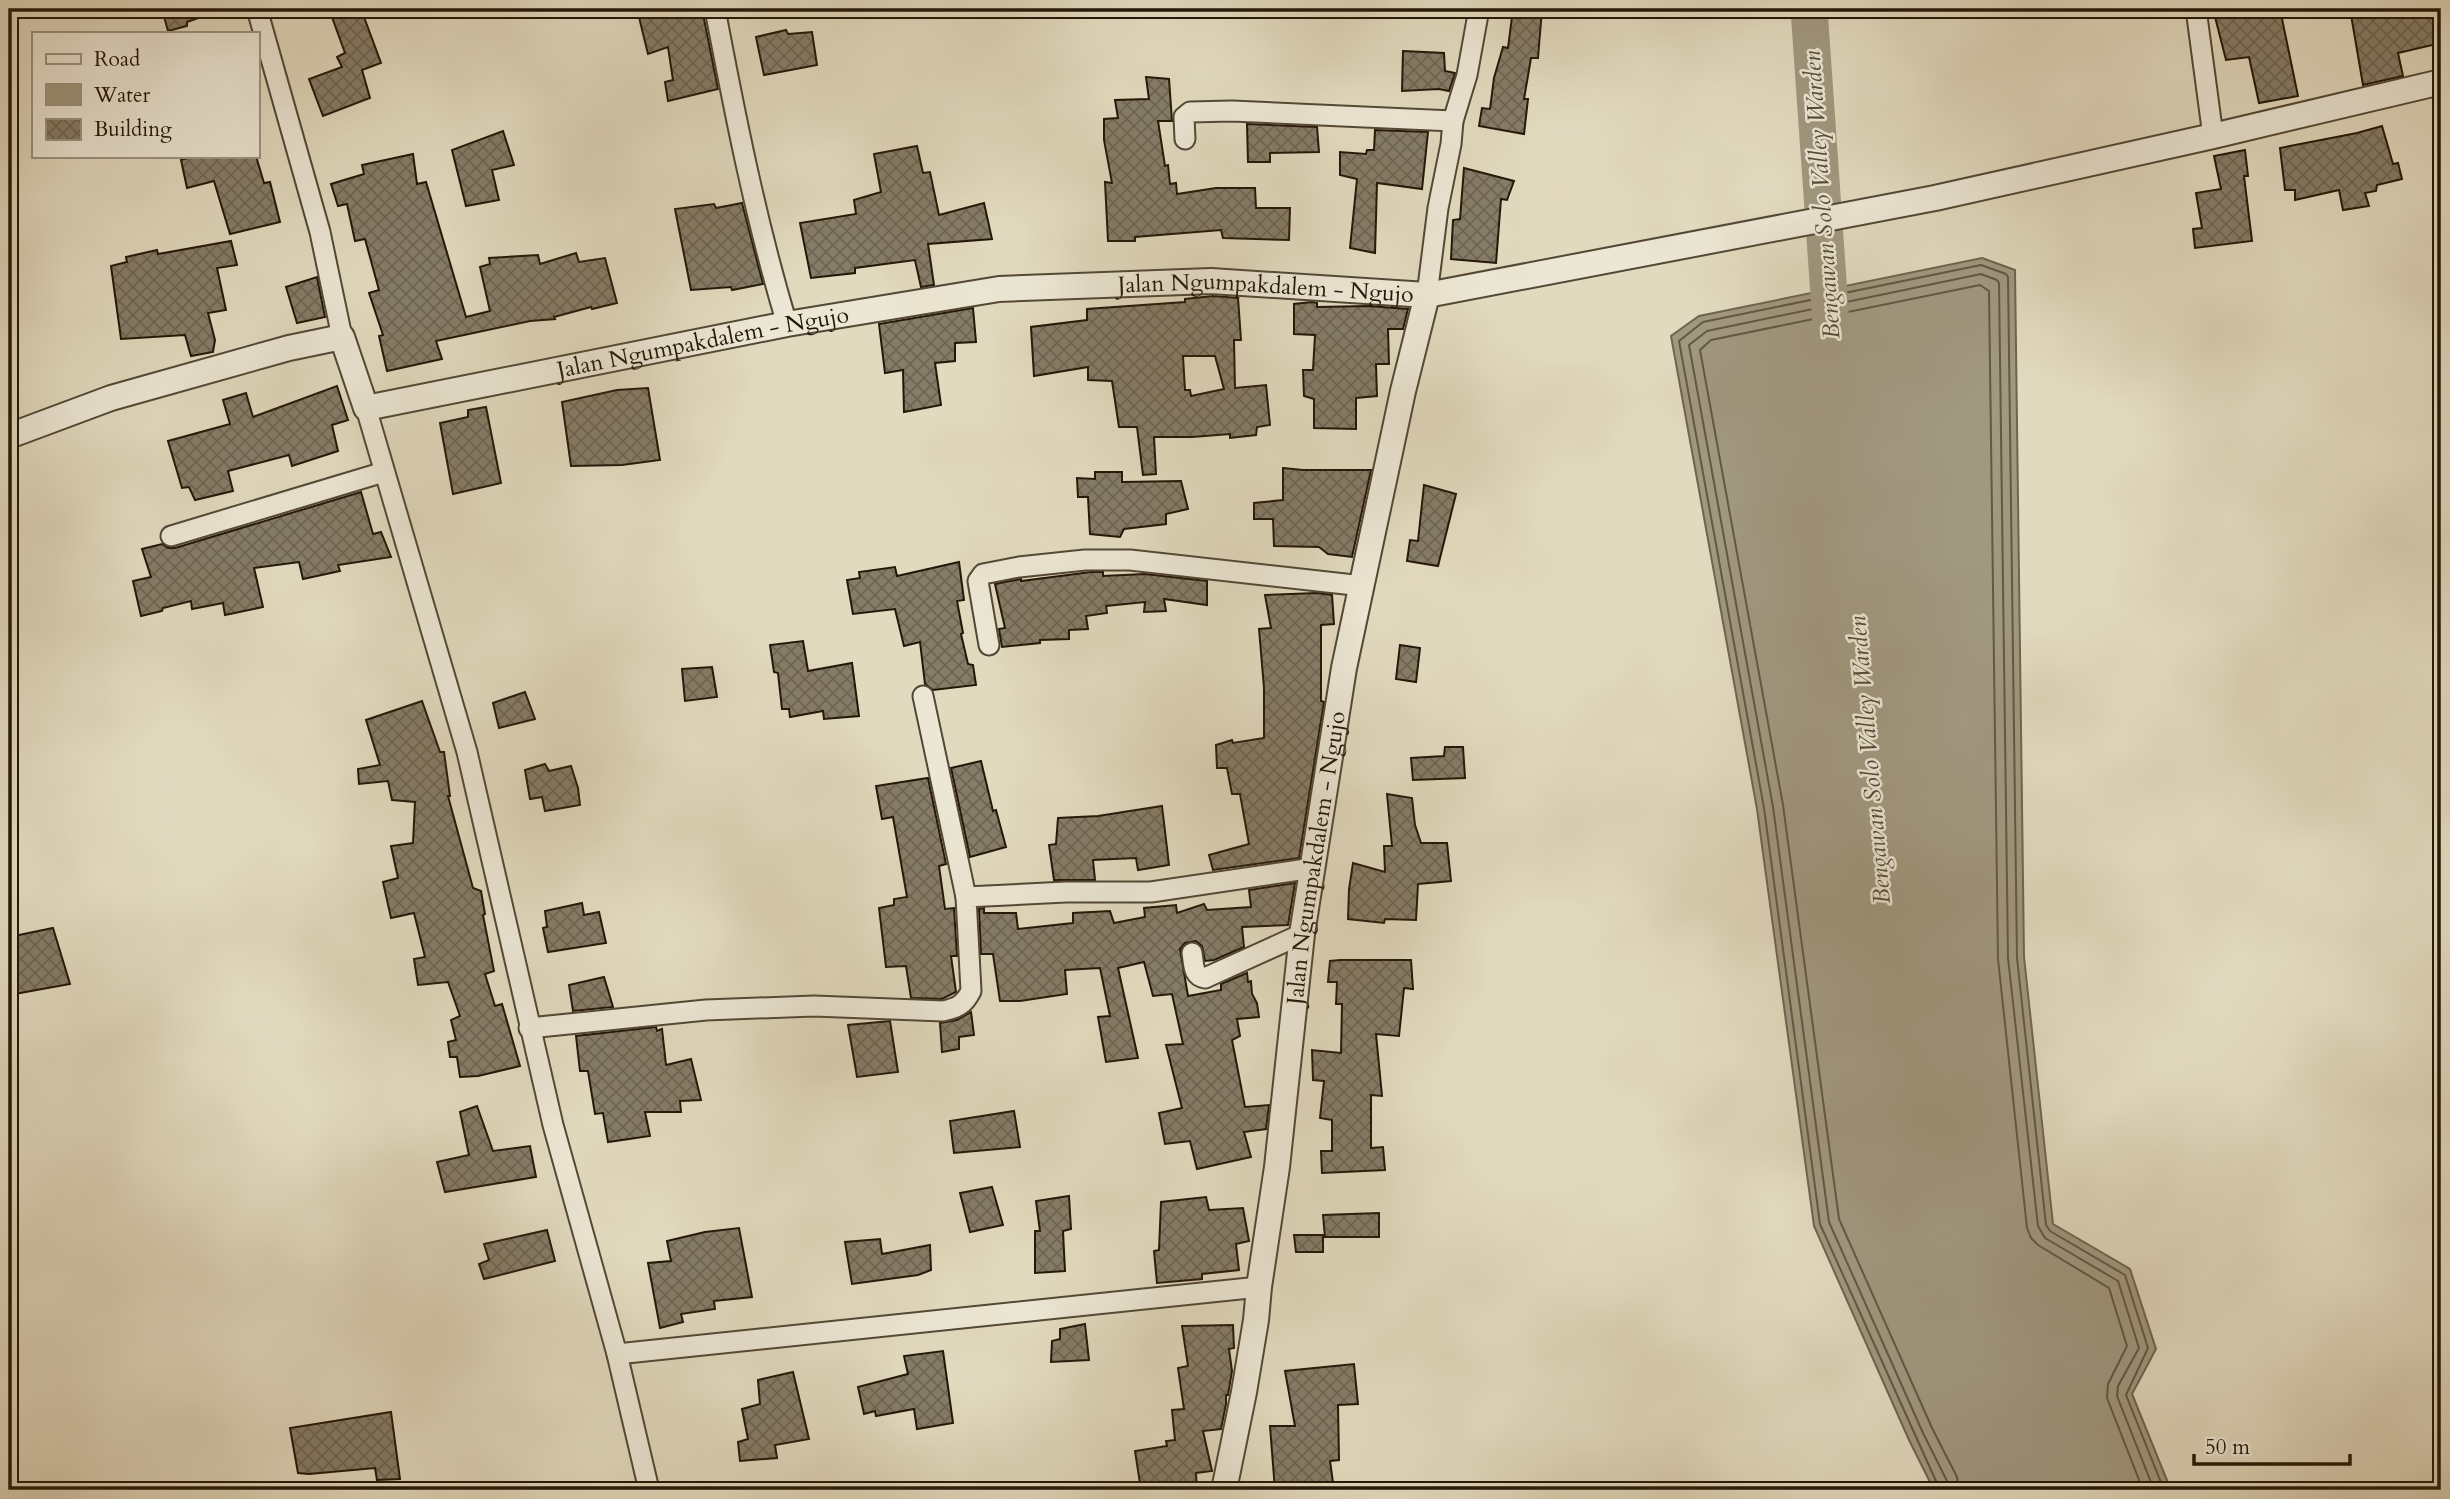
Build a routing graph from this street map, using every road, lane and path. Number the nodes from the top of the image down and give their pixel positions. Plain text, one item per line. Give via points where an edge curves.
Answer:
1 (257, 9) edge
2 (715, 9) edge
3 (1479, 9) edge
4 (2196, 9) edge
5 (2441, 82) edge
6 (1453, 121) junction
7 (2213, 136) junction
8 (1185, 139) dead end
9 (1427, 295) junction
10 (787, 324) junction
11 (342, 337) junction
12 (366, 408) junction
13 (9, 436) edge
14 (384, 472) junction
15 (171, 536) dead end
16 (1363, 586) junction
17 (989, 645) dead end
18 (923, 696) dead end
19 (1312, 868) junction
20 (966, 897) junction
21 (1302, 934) junction
22 (1192, 953) dead end
23 (529, 1028) junction
24 (1259, 1287) junction
25 (617, 1354) junction
26 (649, 1490) edge
27 (1224, 1490) edge

1 - 11 street via 320,232
2 - 10 street via 766,256
3 - 6 street
4 - 7 street
5 - 7 street
6 - 8 street via 1202,112 1184,117
6 - 9 street
7 - 9 street via 1935,198
9 - 10 street, Jalan Ngumpakdalem - Ngujo via 1211,281 999,289
9 - 16 street, Jalan Ngumpakdalem - Ngujo
10 - 12 street, Jalan Ngumpakdalem - Ngujo
11 - 12 street
11 - 13 street via 111,398
12 - 14 street
14 - 15 street
14 - 23 street via 467,752
16 - 17 street via 1130,560 1085,559 1019,567 983,574 978,581
16 - 19 street, Jalan Ngumpakdalem - Ngujo via 1344,668
18 - 20 street
19 - 20 street via 1151,892
19 - 21 street, Jalan Ngumpakdalem - Ngujo
20 - 23 street via 971,992 956,1008 733,1009
21 - 22 street via 1205,978 1195,973
21 - 24 street, Jalan Ngumpakdalem - Ngujo
23 - 25 street
24 - 25 street
24 - 27 street, Jalan Ngumpakdalem - Ngujo
25 - 26 street

